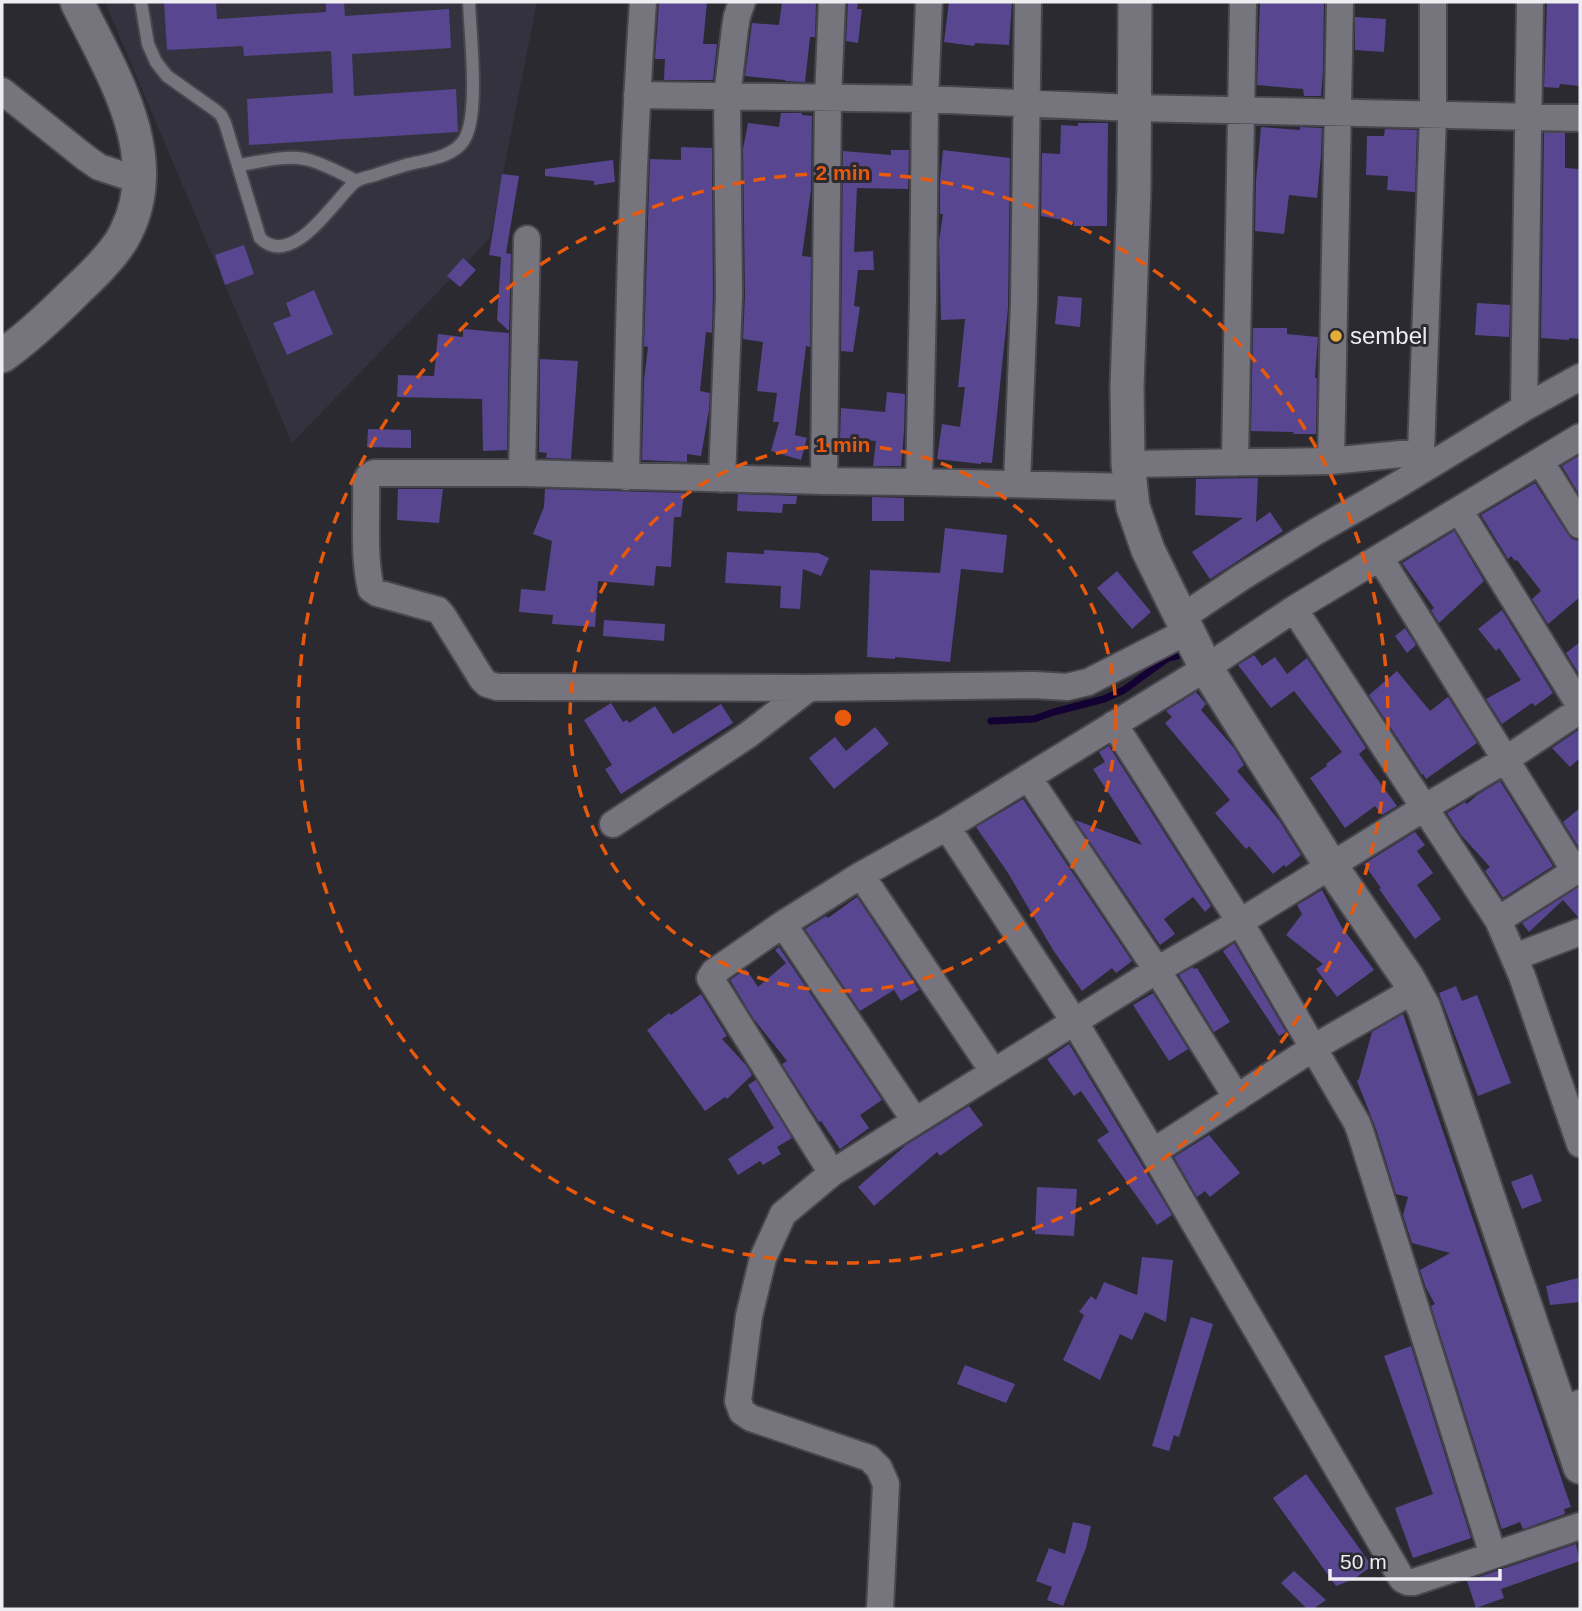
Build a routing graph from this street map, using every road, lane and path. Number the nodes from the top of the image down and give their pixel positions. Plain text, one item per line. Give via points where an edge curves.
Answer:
1 (77, 2) edge
2 (141, 2) edge
3 (469, 2) edge
4 (643, 2) edge
5 (742, 2) edge
6 (832, 2) edge
7 (929, 2) edge
8 (1028, 2) edge
9 (1135, 2) edge
10 (1243, 2) edge
11 (1340, 2) edge
12 (1433, 2) edge
13 (1530, 2) edge
14 (2, 91) edge
15 (637, 95) junction
16 (727, 97) junction
17 (828, 97) junction
18 (925, 99) junction
19 (1026, 104) junction
20 (1135, 108) junction
21 (1240, 111) junction
22 (1337, 113) junction
23 (1433, 116) junction
24 (1528, 118) junction
25 (1580, 118) edge
26 (239, 165) junction
27 (141, 181) junction
28 (357, 181) junction
29 (527, 239) dead end
30 (2, 356) edge
31 (1580, 377) edge
32 (1524, 408) junction
33 (1580, 437) edge
34 (1331, 460) junction
35 (1423, 460) junction
36 (1540, 461) junction
37 (1235, 463) junction
38 (522, 473) junction
39 (1130, 475) junction
40 (626, 477) junction
41 (722, 479) junction
42 (824, 481) junction
43 (919, 482) junction
44 (1017, 484) junction
45 (1459, 510) junction
46 (1580, 525) edge
47 (1380, 558) junction
48 (1294, 609) junction
49 (1184, 624) junction
50 (1206, 668) junction
51 (809, 688) junction
52 (1580, 708) edge
53 (1114, 724) junction
54 (1505, 760) junction
55 (1028, 777) junction
56 (1424, 808) junction
57 (613, 824) dead end
58 (947, 827) junction
59 (1331, 866) junction
60 (1578, 870) edge
61 (861, 875) junction
62 (1498, 920) junction
63 (1240, 922) junction
64 (783, 924) junction
65 (1580, 932) edge
66 (1515, 957) junction
67 (1157, 970) junction
68 (1414, 990) junction
69 (1074, 1021) junction
70 (1313, 1048) junction
71 (993, 1071) junction
72 (1237, 1098) junction
73 (915, 1121) junction
74 (1580, 1144) edge
75 (1153, 1152) junction
76 (832, 1172) junction
77 (1570, 1407) edge
78 (1580, 1467) edge
79 (1580, 1526) edge
80 (1493, 1555) junction
81 (880, 1609) edge

1 - 27 street via 133,124
2 - 26 lane via 156,62 167,76 221,115
3 - 28 lane via 474,97 465,140 444,155
4 - 15 street
5 - 16 street
6 - 17 street
7 - 18 street
8 - 19 street
9 - 20 street
10 - 21 street
11 - 22 street
12 - 23 street
13 - 24 street
14 - 27 street via 86,158
15 - 16 street
15 - 40 street
16 - 17 street
16 - 41 street via 729,295
17 - 18 street
17 - 42 street
18 - 19 street
18 - 43 street
19 - 20 street
19 - 44 street
20 - 21 street
20 - 39 street via 1127,387
21 - 22 street
21 - 37 street
22 - 23 street
22 - 34 street
23 - 24 street
23 - 35 street
24 - 25 street
24 - 32 street
26 - 28 lane via 303,159
26 - 28 lane via 260,238 279,247 295,241 323,219
27 - 30 street via 126,234 98,270
29 - 38 street
31 - 32 street
32 - 35 street
33 - 36 street
34 - 35 street
34 - 37 street
35 - 49 street via 1396,486 1242,577
36 - 45 street
36 - 46 street
37 - 39 street
38 - 40 street
38 - 51 street via 374,473 368,477 366,541 371,589 438,610 482,679 497,687
39 - 44 street
39 - 49 street via 1139,528
40 - 41 street
41 - 42 street
42 - 43 street
43 - 44 street
45 - 47 street
45 - 52 street
47 - 48 street
47 - 54 street
48 - 50 street
48 - 56 street
49 - 50 street
49 - 51 street via 1088,682 1067,687
50 - 53 street
50 - 59 street
51 - 57 street via 748,735
52 - 54 street
53 - 55 street
53 - 63 street
54 - 56 street
54 - 60 street
55 - 58 street
55 - 67 street
56 - 59 street
56 - 62 street
58 - 61 street
58 - 69 street
59 - 63 street
59 - 68 street
60 - 62 street
61 - 64 street
61 - 71 street
62 - 66 street
63 - 67 street
63 - 70 street
64 - 73 street
64 - 76 street via 710,978
65 - 66 street
66 - 74 street
67 - 69 street
67 - 72 street
68 - 70 street
68 - 77 street
69 - 71 street
69 - 75 street
70 - 72 street
70 - 80 street via 1361,1134
71 - 73 street
72 - 75 street
73 - 76 street
75 - 80 street via 1402,1579 1414,1582
76 - 81 street via 783,1214 763,1258 749,1315 738,1401 742,1412 751,1418 869,1458 879,1468 886,1484
77 - 78 street
79 - 80 street

